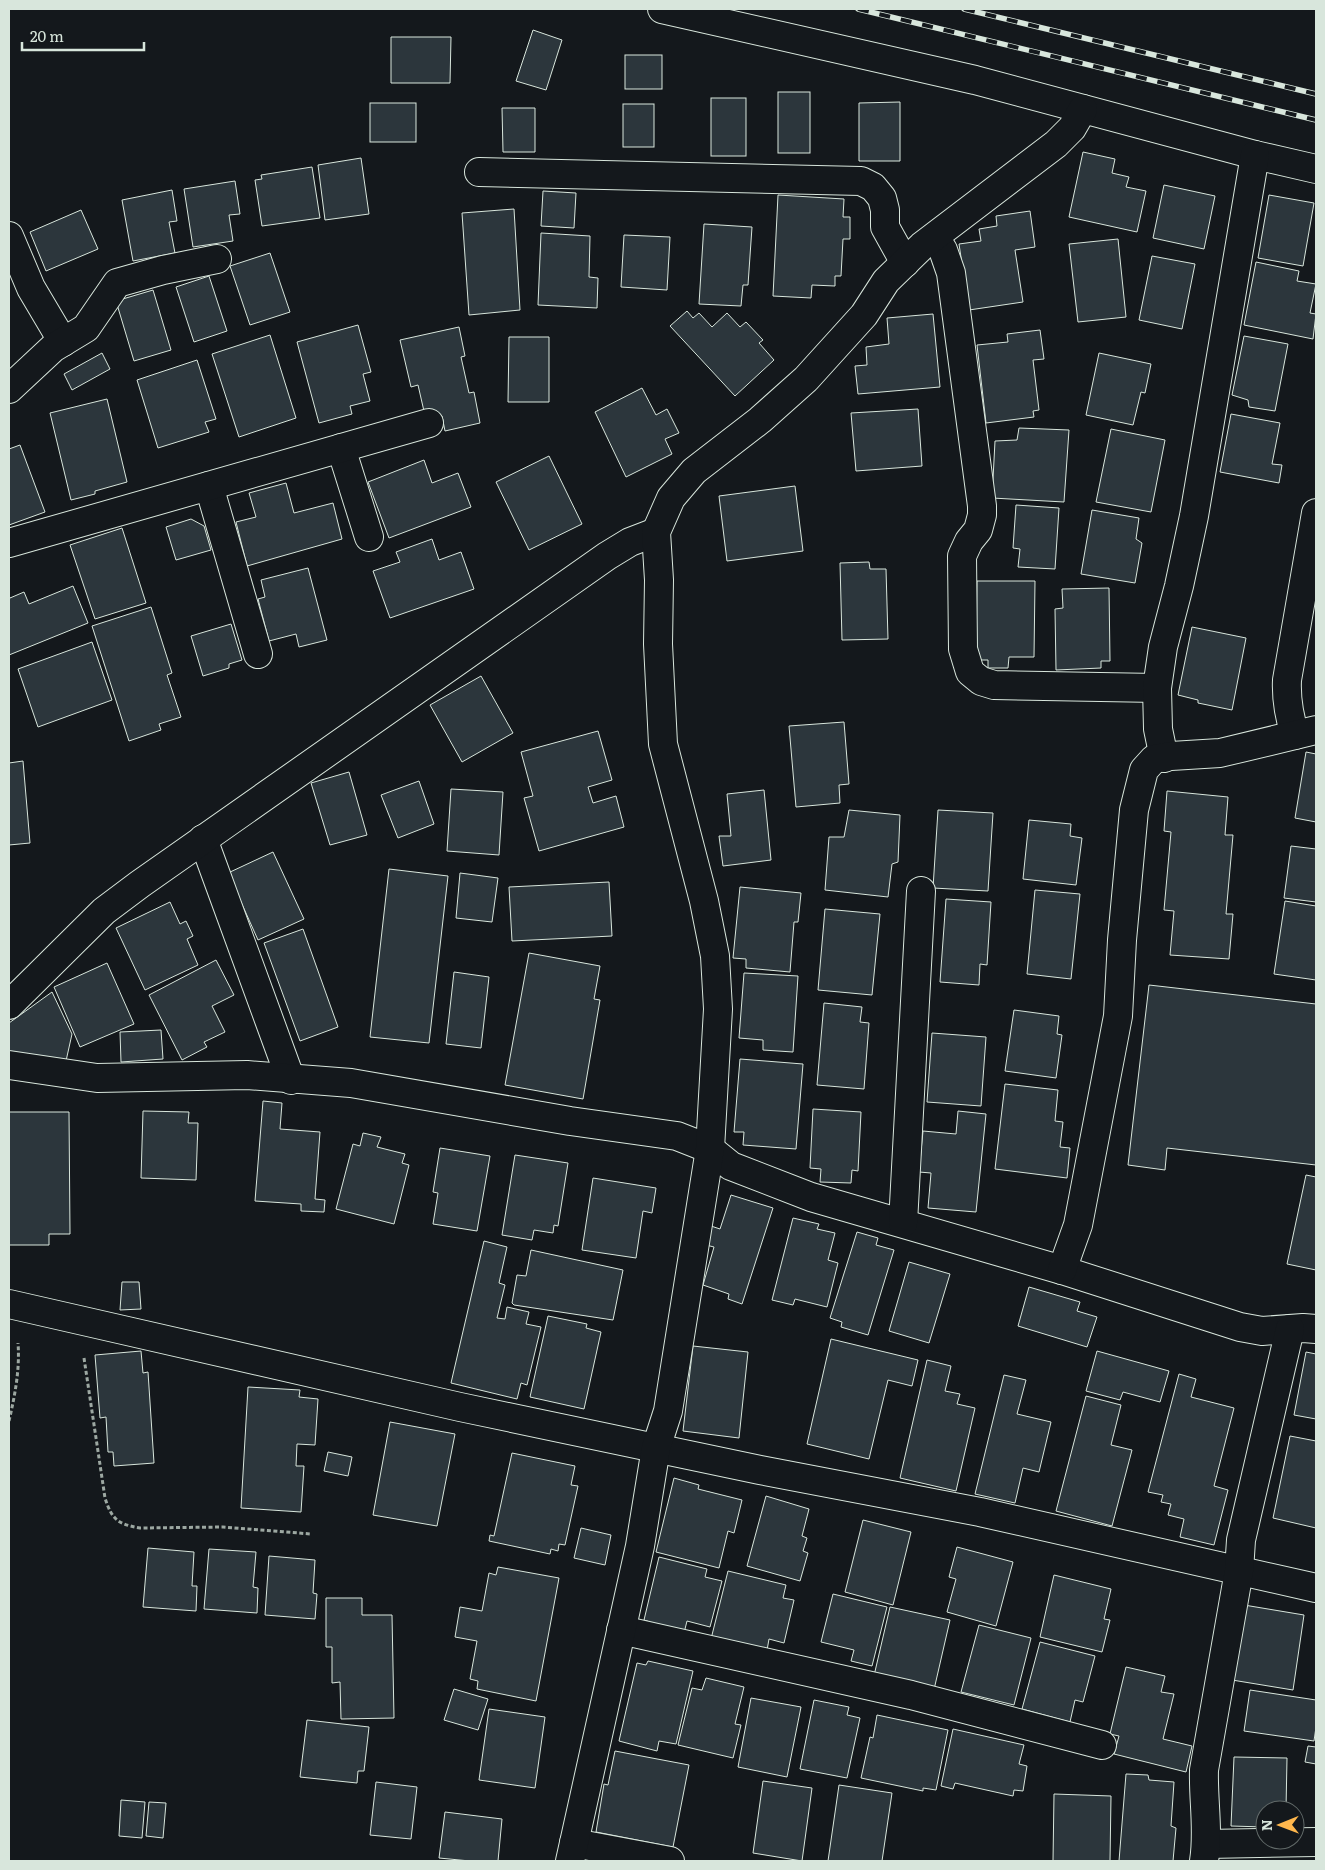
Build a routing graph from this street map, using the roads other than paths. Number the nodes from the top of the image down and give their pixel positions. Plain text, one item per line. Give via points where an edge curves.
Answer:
1 (662, 9) edge
2 (1083, 109) junction
3 (1255, 155) junction
4 (1316, 169) edge
5 (479, 172) dead end
6 (9, 236) edge
7 (935, 237) junction
8 (217, 259) dead end
9 (905, 263) junction
10 (63, 342) junction
11 (9, 389) edge
12 (429, 423) dead end
13 (341, 448) junction
14 (209, 486) junction
15 (1316, 513) edge
16 (656, 532) junction
17 (370, 537) dead end
18 (9, 543) edge
19 (258, 654) dead end
20 (1157, 688) junction
21 (1306, 733) edge
22 (1164, 758) junction
23 (203, 839) junction
24 (921, 891) dead end
25 (9, 1005) edge
26 (9, 1065) edge
27 (291, 1080) junction
28 (710, 1149) junction
29 (903, 1223) junction
30 (1062, 1270) junction
31 (12, 1305) edge
32 (1303, 1329) edge
33 (656, 1448) junction
34 (1239, 1571) junction
35 (1316, 1588) edge
36 (621, 1630) junction
37 (1102, 1746) dead end
38 (1316, 1842) edge
39 (572, 1852) edge
40 (1205, 1853) edge
41 (670, 1861) edge

1 - 2 street via 975,80
2 - 3 street
2 - 7 street via 1072,128 1056,144
3 - 4 street
3 - 20 street via 1194,516 1163,647
5 - 9 street via 861,181 873,187 882,198 885,227
6 - 10 street via 31,288
7 - 9 street
7 - 20 street via 951,273 982,506 978,530 962,556 962,649 970,672 981,681 994,685
8 - 10 street via 117,283 86,328
9 - 16 street via 886,281 864,315 806,378 760,420 694,471 671,498
10 - 11 street
12 - 13 street
13 - 14 street
13 - 17 street
14 - 18 street
14 - 19 street
15 - 21 street via 1286,700 1290,718
16 - 23 street via 607,556
16 - 28 street via 663,744 715,956 718,1009
20 - 22 street via 1158,728
21 - 22 street via 1220,753
22 - 30 street via 1154,760 1144,770 1134,810 1118,1016 1078,1225
23 - 25 street via 104,912
23 - 27 street
24 - 29 street
26 - 27 street via 97,1078 247,1075
27 - 28 street via 350,1083 570,1122 676,1136
28 - 29 street via 731,1166 811,1197
28 - 33 street via 668,1411
29 - 30 street
30 - 32 street via 1240,1327 1262,1331
31 - 33 street
32 - 34 street via 1241,1540
33 - 34 street via 980,1512
33 - 36 street via 640,1546
34 - 35 street
34 - 40 street via 1204,1770
36 - 37 street via 911,1695
36 - 39 street
38 - 40 street
39 - 41 street

